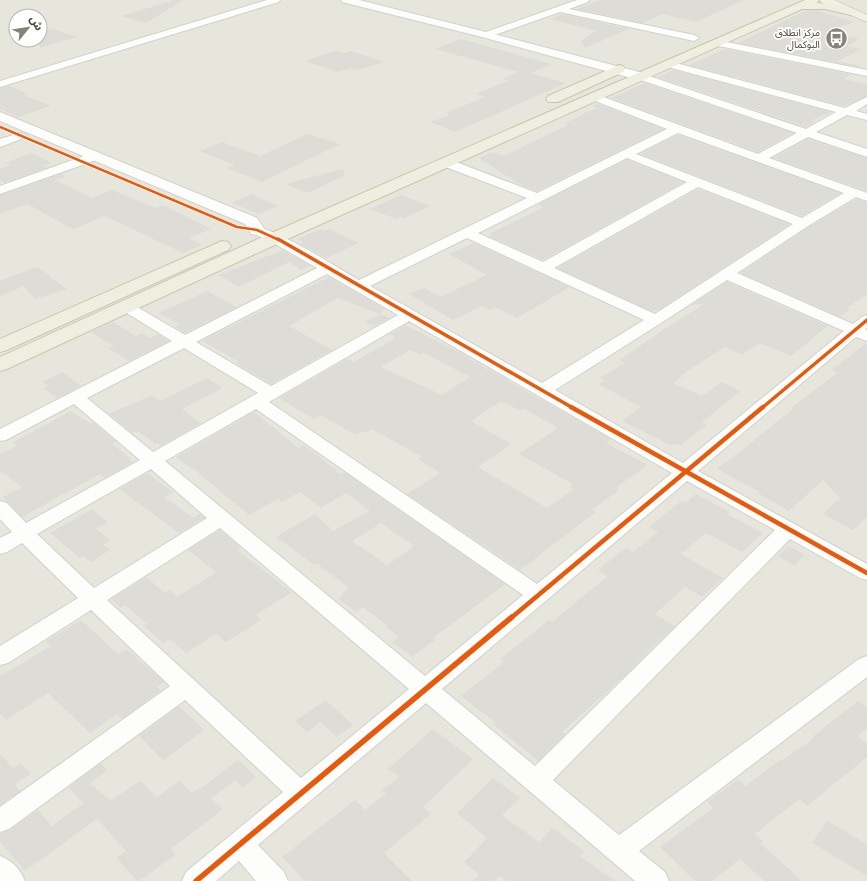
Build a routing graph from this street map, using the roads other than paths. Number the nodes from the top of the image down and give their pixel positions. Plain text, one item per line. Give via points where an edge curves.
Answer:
1 (276, 0) edge
2 (346, 0) edge
3 (585, 0) edge
4 (782, 0) edge
5 (825, 0) edge
6 (844, 0) edge
7 (808, 3) edge
8 (559, 9) junction
9 (851, 12) junction
10 (867, 12) edge
11 (867, 19) edge
12 (486, 35) junction
13 (694, 38) junction
14 (717, 43) junction
15 (673, 46) dead end
16 (668, 64) junction
17 (638, 69) junction
18 (617, 70) junction
19 (867, 73) edge
20 (0, 84) edge
21 (594, 97) junction
22 (867, 100) edge
23 (538, 106) dead end
24 (846, 111) junction
25 (0, 116) edge
26 (867, 117) edge
27 (502, 122) dead end
28 (0, 127) edge
29 (677, 129) junction
30 (807, 132) junction
31 (20, 136) junction
32 (0, 143) edge
33 (867, 153) edge
34 (626, 154) junction
35 (95, 156) junction
36 (760, 158) junction
37 (80, 161) junction
38 (447, 163) junction
39 (697, 182) junction
40 (365, 183) dead end
41 (0, 190) edge
42 (861, 195) edge
43 (538, 198) junction
44 (803, 224) junction
45 (268, 230) junction
46 (467, 233) junction
47 (327, 268) junction
48 (543, 268) junction
49 (726, 274) junction
50 (359, 286) junction
51 (127, 307) junction
52 (409, 315) junction
53 (656, 320) junction
54 (863, 329) edge
55 (184, 341) junction
56 (0, 346) edge
57 (0, 365) edge
58 (542, 391) junction
59 (76, 397) junction
60 (263, 397) junction
61 (0, 436) edge
62 (152, 460) junction
63 (685, 472) junction
64 (0, 507) edge
65 (221, 518) junction
66 (788, 529) junction
67 (24, 533) junction
68 (0, 547) edge
69 (863, 566) edge
70 (538, 595) junction
71 (93, 600) junction
72 (0, 657) edge
73 (867, 665) edge
74 (187, 686) junction
75 (426, 689) junction
76 (536, 782) junction
77 (301, 793) junction
78 (0, 821) edge
79 (240, 844) junction
80 (618, 851) junction
81 (0, 868) edge
82 (11, 881) edge
83 (196, 881) edge
84 (274, 881) edge
85 (655, 881) edge

1 - 20 street
2 - 12 street
3 - 8 street
4 - 13 highway
5 - 9 main road
6 - 10 main road
7 - 9 highway
7 - 14 highway
8 - 12 street
8 - 13 street
9 - 11 main road
12 - 18 street
13 - 15 highway
14 - 16 highway
14 - 19 street
16 - 17 highway
16 - 24 street
17 - 18 highway
17 - 21 highway
17 - 30 street
18 - 23 highway
21 - 29 street
21 - 38 highway
22 - 24 street
24 - 26 street
24 - 30 street
25 - 35 street
27 - 40 highway
28 - 31 street
29 - 34 street
29 - 36 street
30 - 33 street
30 - 36 street
31 - 32 street
31 - 37 street
34 - 39 street
34 - 43 street
35 - 37 street
35 - 45 street
36 - 42 street
37 - 41 street
37 - 45 street via 237,227
38 - 43 street
38 - 45 highway
39 - 44 street
39 - 48 street
42 - 44 street
43 - 46 street
44 - 49 street
45 - 47 street
45 - 51 highway
45 - 56 highway
46 - 48 street
46 - 50 street
47 - 50 street
47 - 55 street
48 - 53 street
49 - 53 street
49 - 54 street
50 - 52 street
51 - 55 street
51 - 57 highway
52 - 58 street
52 - 60 street
53 - 58 street
54 - 63 street
55 - 59 street
55 - 60 street
58 - 63 street
59 - 61 street
59 - 62 street
60 - 62 street
60 - 70 street
62 - 65 street
62 - 67 street
63 - 66 street
63 - 70 street
64 - 67 street
65 - 71 street
65 - 75 street
66 - 69 street
66 - 76 street
67 - 68 street
67 - 71 street
70 - 75 street
71 - 72 street
71 - 74 street
73 - 80 street
74 - 77 street
74 - 78 street
75 - 76 street
75 - 77 street
76 - 80 street
77 - 79 street
79 - 83 street
79 - 84 street
80 - 85 street
81 - 82 street

